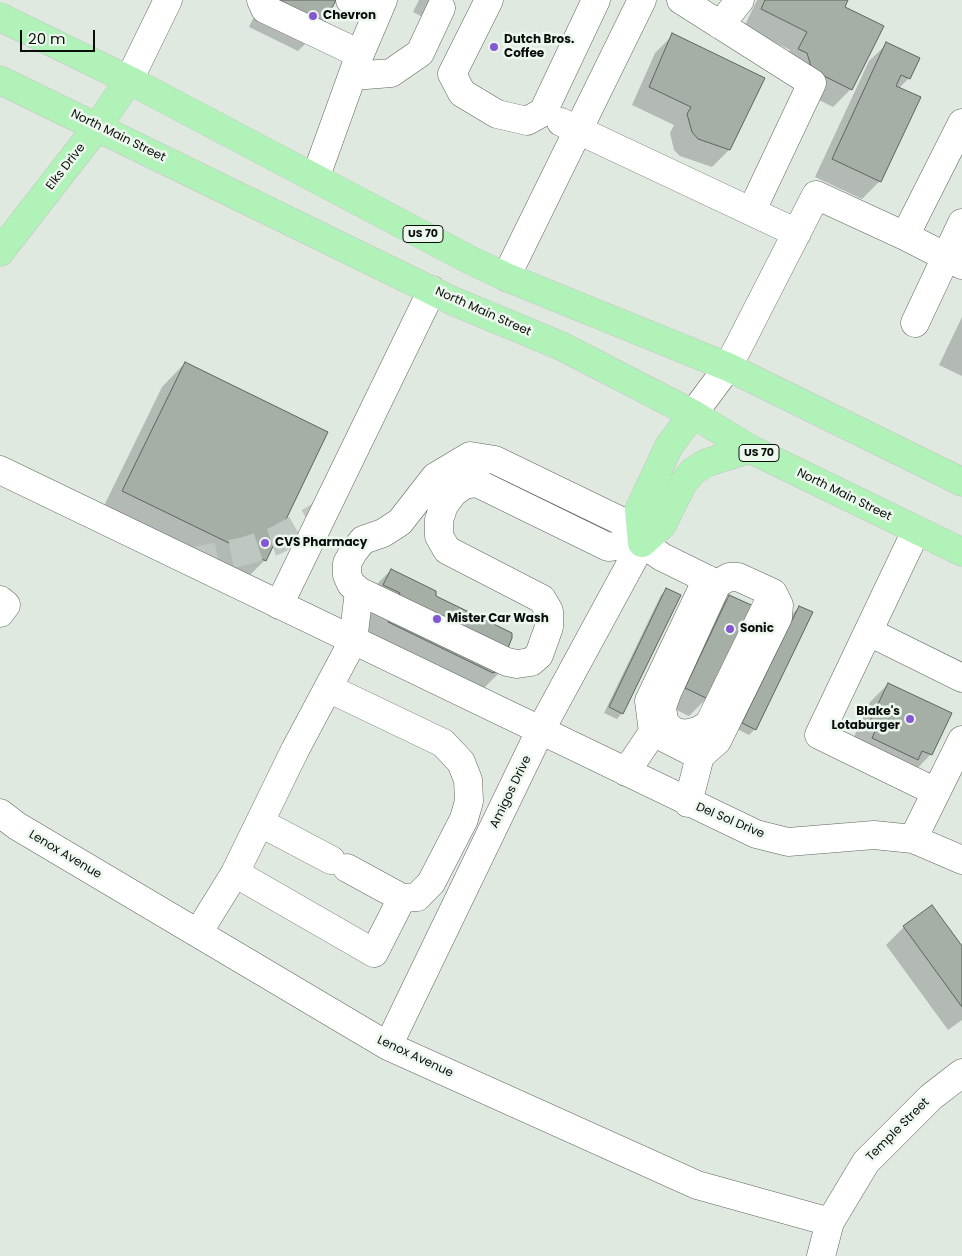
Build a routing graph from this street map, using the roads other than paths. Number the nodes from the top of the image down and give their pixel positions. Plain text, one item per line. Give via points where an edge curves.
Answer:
1 (168, 0) edge
2 (261, 0) edge
3 (350, 0) edge
4 (489, 0) edge
5 (596, 0) edge
6 (642, 0) edge
7 (681, 0) edge
8 (740, 0) edge
9 (380, 6) edge
10 (441, 8) dead end
11 (0, 17) edge
12 (720, 25) junction
13 (357, 65) junction
14 (0, 80) edge
15 (129, 80) junction
16 (543, 112) junction
17 (962, 123) edge
18 (98, 126) junction
19 (576, 131) junction
20 (316, 176) junction
21 (752, 210) junction
22 (962, 224) edge
23 (797, 233) junction
24 (905, 236) junction
25 (2, 246) edge
26 (954, 261) edge
27 (506, 277) junction
28 (443, 296) junction
29 (915, 323) dead end
30 (728, 367) junction
31 (693, 414) junction
32 (750, 449) junction
33 (0, 470) edge
34 (962, 482) edge
35 (916, 531) junction
36 (642, 543) junction
37 (962, 552) edge
38 (712, 581) junction
39 (359, 590) junction
40 (773, 593) junction
41 (0, 600) edge
42 (279, 605) junction
43 (0, 613) edge
44 (869, 632) junction
45 (353, 641) junction
46 (962, 678) edge
47 (328, 688) junction
48 (540, 731) junction
49 (653, 732) junction
50 (962, 740) edge
51 (700, 756) junction
52 (626, 772) junction
53 (936, 792) junction
54 (688, 802) junction
55 (0, 813) edge
56 (262, 823) junction
57 (913, 839) junction
58 (962, 860) edge
59 (235, 873) junction
60 (402, 898) junction
61 (198, 934) junction
62 (388, 1046) junction
63 (962, 1073) edge
64 (830, 1222) junction
65 (821, 1256) edge

1 - 15 street
2 - 13 street via 265,9
3 - 9 street
4 - 16 street via 452,74 462,94 496,114 527,121
5 - 16 street
6 - 19 street
7 - 12 street
8 - 12 street
9 - 13 street
10 - 13 street via 420,53 391,73
11 - 15 main road, US 70
12 - 21 street via 812,83
13 - 20 street
14 - 18 main road, North Main Street
15 - 18 main road, Elks Drive
15 - 20 main road, US 70
16 - 19 street
17 - 24 street
18 - 25 main road, Elks Drive
18 - 28 main road, North Main Street
19 - 21 street
19 - 27 street
20 - 27 main road, US 70
21 - 23 street
22 - 26 street
23 - 24 street via 816,196
23 - 30 street
24 - 26 street
26 - 29 street
27 - 30 main road, US 70
28 - 31 main road, North Main Street / US 70 via 561,346
28 - 42 street
30 - 31 street
30 - 34 main road, US 70
31 - 32 main road, North Main Street / US 70
31 - 36 main road via 670,446 639,510
32 - 35 main road, North Main Street / US 70
32 - 36 main road via 706,463 693,471 682,483 662,525
33 - 42 street, Del Sol Drive
35 - 37 main road, North Main Street / US 70
35 - 44 street
36 - 38 street via 662,557
36 - 39 street via 621,521 495,460 470,456 435,477 400,522 363,540 348,563 347,574 351,584
36 - 39 street via 608,547 478,483 464,485 452,493 439,520 439,536 447,550 542,599 549,610 549,627 539,655 531,662 506,662
36 - 48 street, Amigos Drive
38 - 40 street via 738,577
38 - 40 street via 662,707 664,722 673,731 685,734 709,724
38 - 49 street via 649,702
39 - 45 street
40 - 51 street via 779,605 778,617 717,741
41 - 43 street via 6,605
42 - 45 street, Del Sol Drive
44 - 46 street
44 - 53 street via 819,735
45 - 47 street
45 - 48 street, Del Sol Drive
47 - 56 street
47 - 60 street via 443,743 461,762 468,780 469,801 464,819 430,883 418,897
48 - 52 street, Del Sol Drive
48 - 62 street, Amigos Drive
49 - 51 street
49 - 52 street
50 - 53 street
51 - 54 street
52 - 54 street, Del Sol Drive
53 - 57 street
54 - 57 street, Del Sol Drive via 756,834 788,842 874,835
55 - 61 street, Lenox Avenue
56 - 59 street
56 - 60 street
57 - 58 street, Del Sol Drive
59 - 60 street via 374,953
59 - 61 street
61 - 62 street, Lenox Avenue
62 - 64 street, Lenox Avenue via 697,1185
63 - 64 street, Temple Street via 931,1096 866,1162
64 - 65 street

